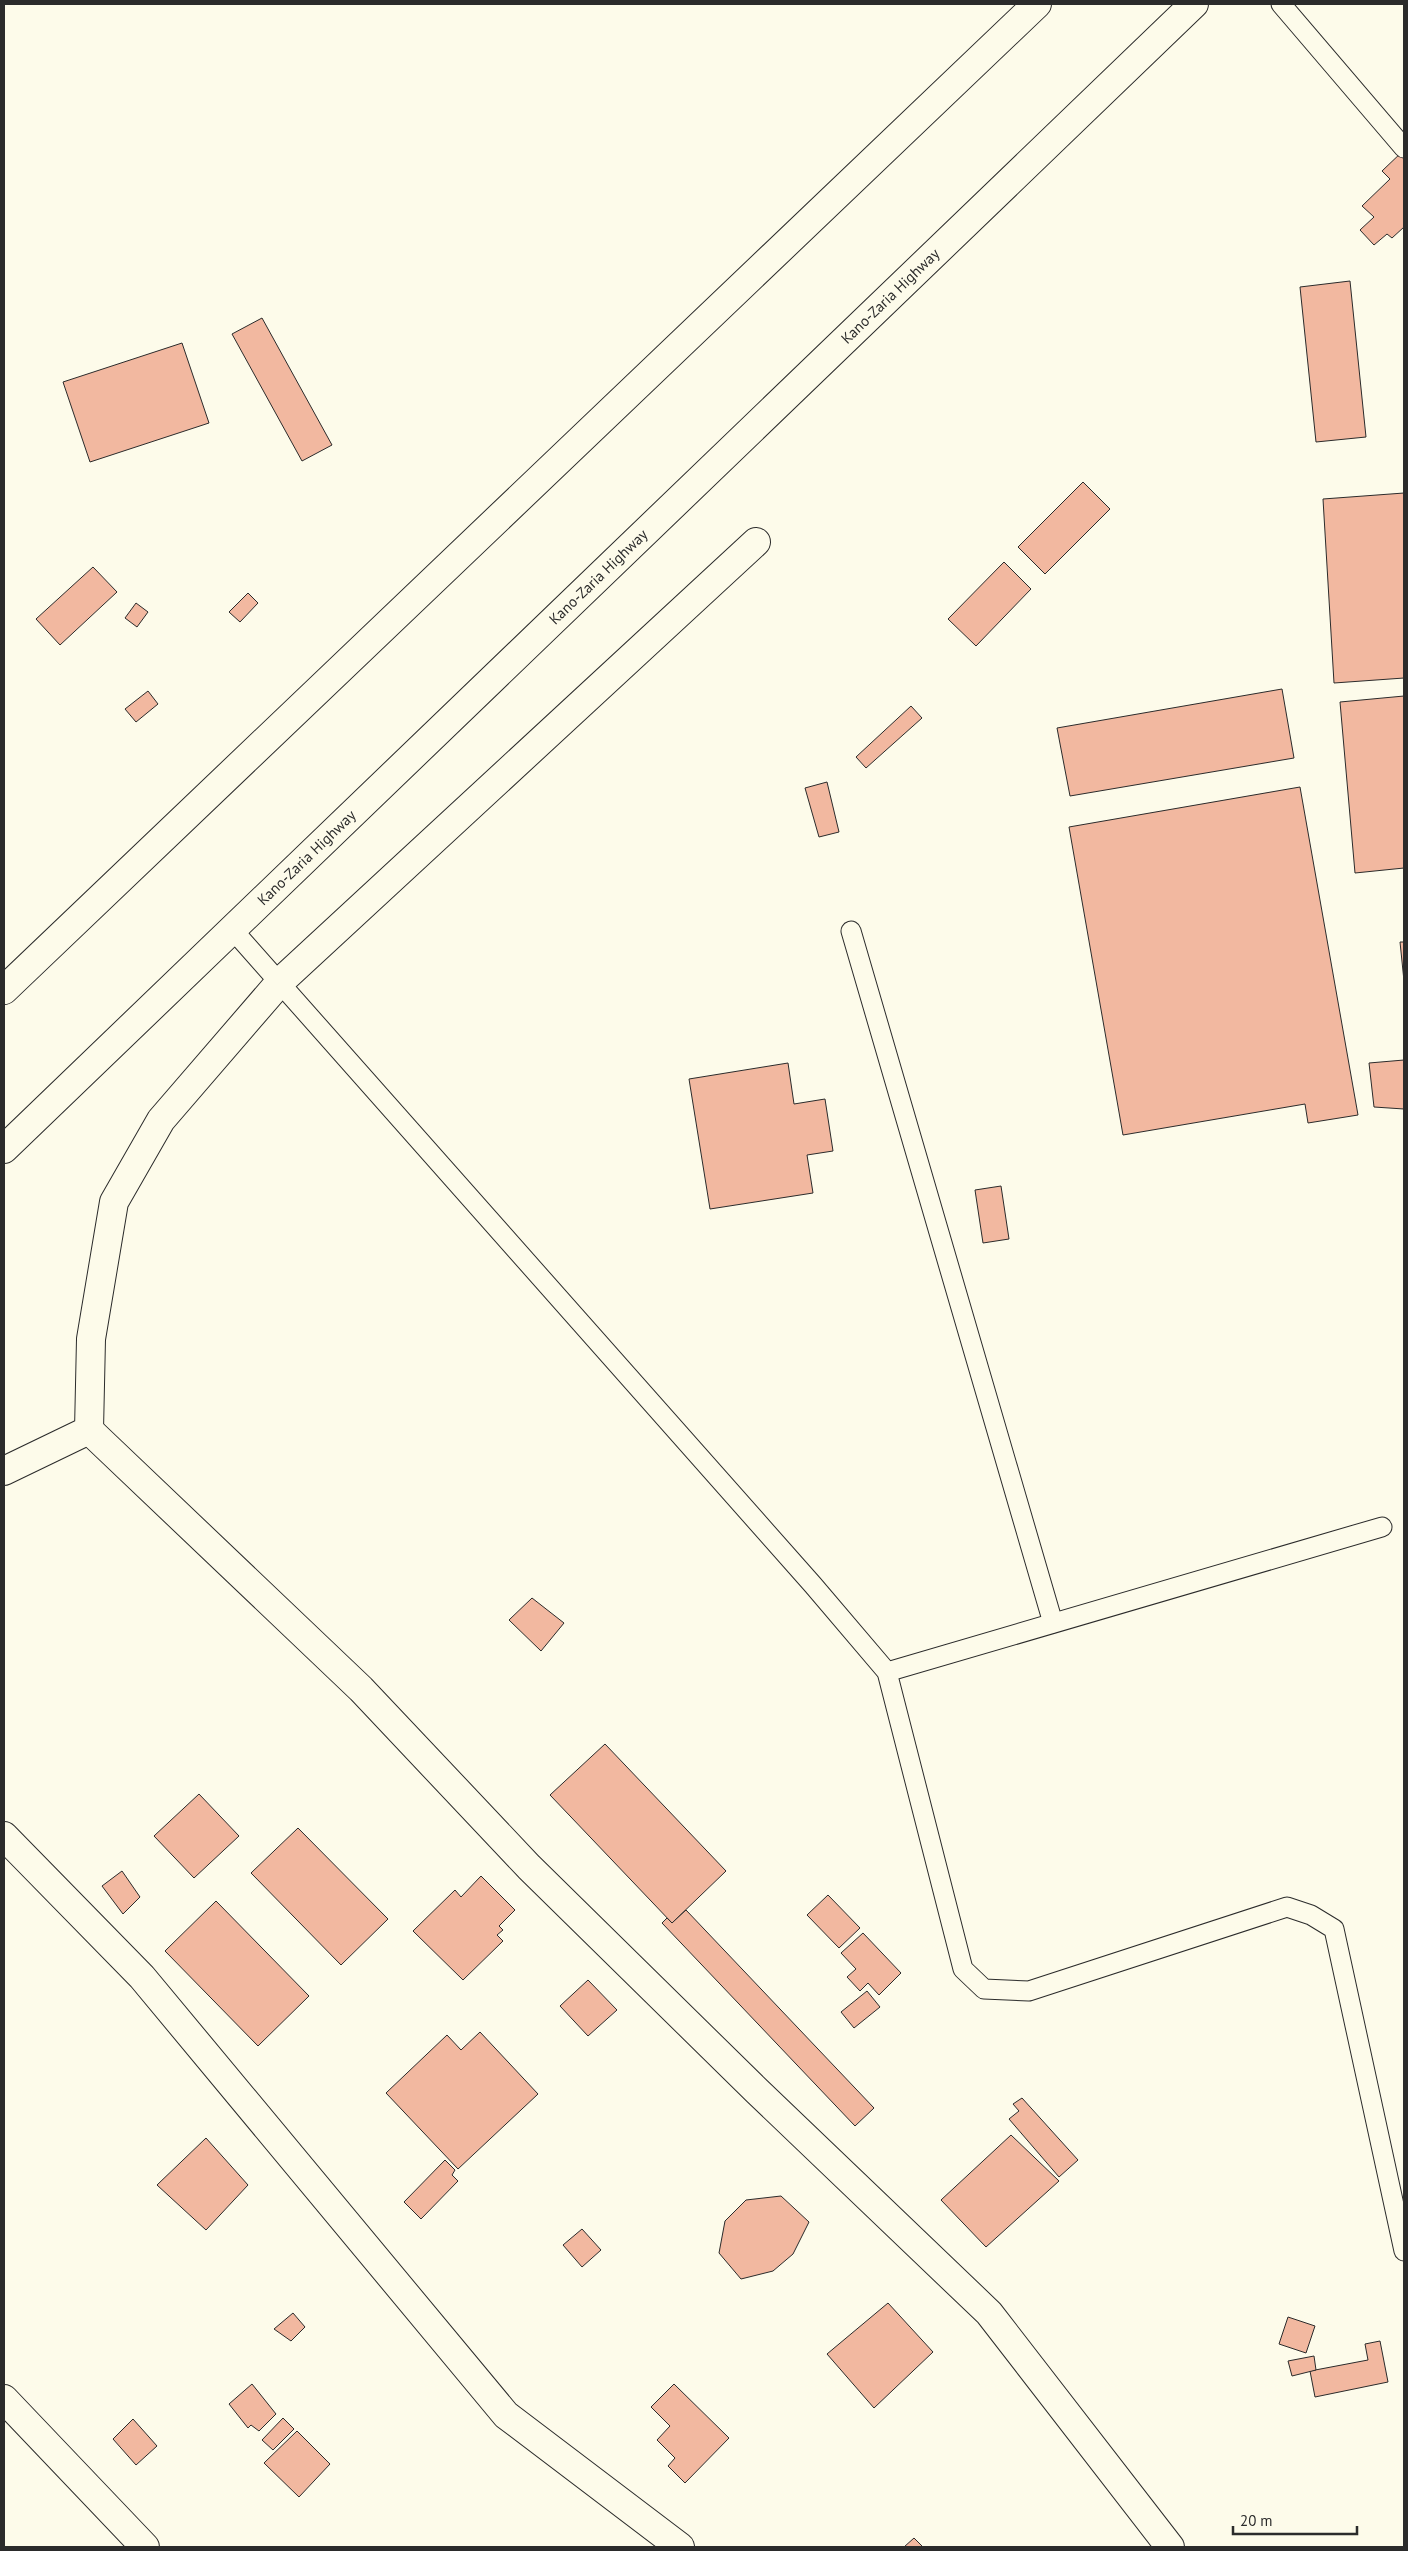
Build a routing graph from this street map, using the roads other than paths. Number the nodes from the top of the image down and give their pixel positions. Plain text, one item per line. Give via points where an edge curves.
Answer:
1 (1037, 4) edge
2 (1194, 4) edge
3 (1281, 4) edge
4 (1404, 148) edge
5 (756, 542) dead end
6 (232, 929) junction
7 (852, 931) dead end
8 (280, 982) junction
9 (4, 990) edge
10 (4, 1149) edge
11 (89, 1430) junction
12 (4, 1471) edge
13 (1382, 1527) dead end
14 (1053, 1624) junction
15 (887, 1672) junction
16 (4, 1836) edge
17 (1404, 2251) edge
18 (4, 2399) edge
19 (145, 2547) edge
20 (680, 2547) edge
21 (1170, 2547) edge

1 - 9 main road
2 - 6 main road, Kano-Zaria Highway
3 - 4 lane
5 - 8 main road
6 - 8 lane
6 - 10 main road, Kano-Zaria Highway
7 - 14 lane
8 - 11 main road via 161,1120 114,1202 91,1339
8 - 15 lane
11 - 12 main road
11 - 21 main road via 361,1689 529,1867 989,2313
13 - 14 lane
14 - 15 lane
15 - 17 lane via 963,1969 984,1989 1029,1991 1287,1907 1311,1915 1334,1929
16 - 20 main road via 142,1977 506,2415
18 - 19 main road

